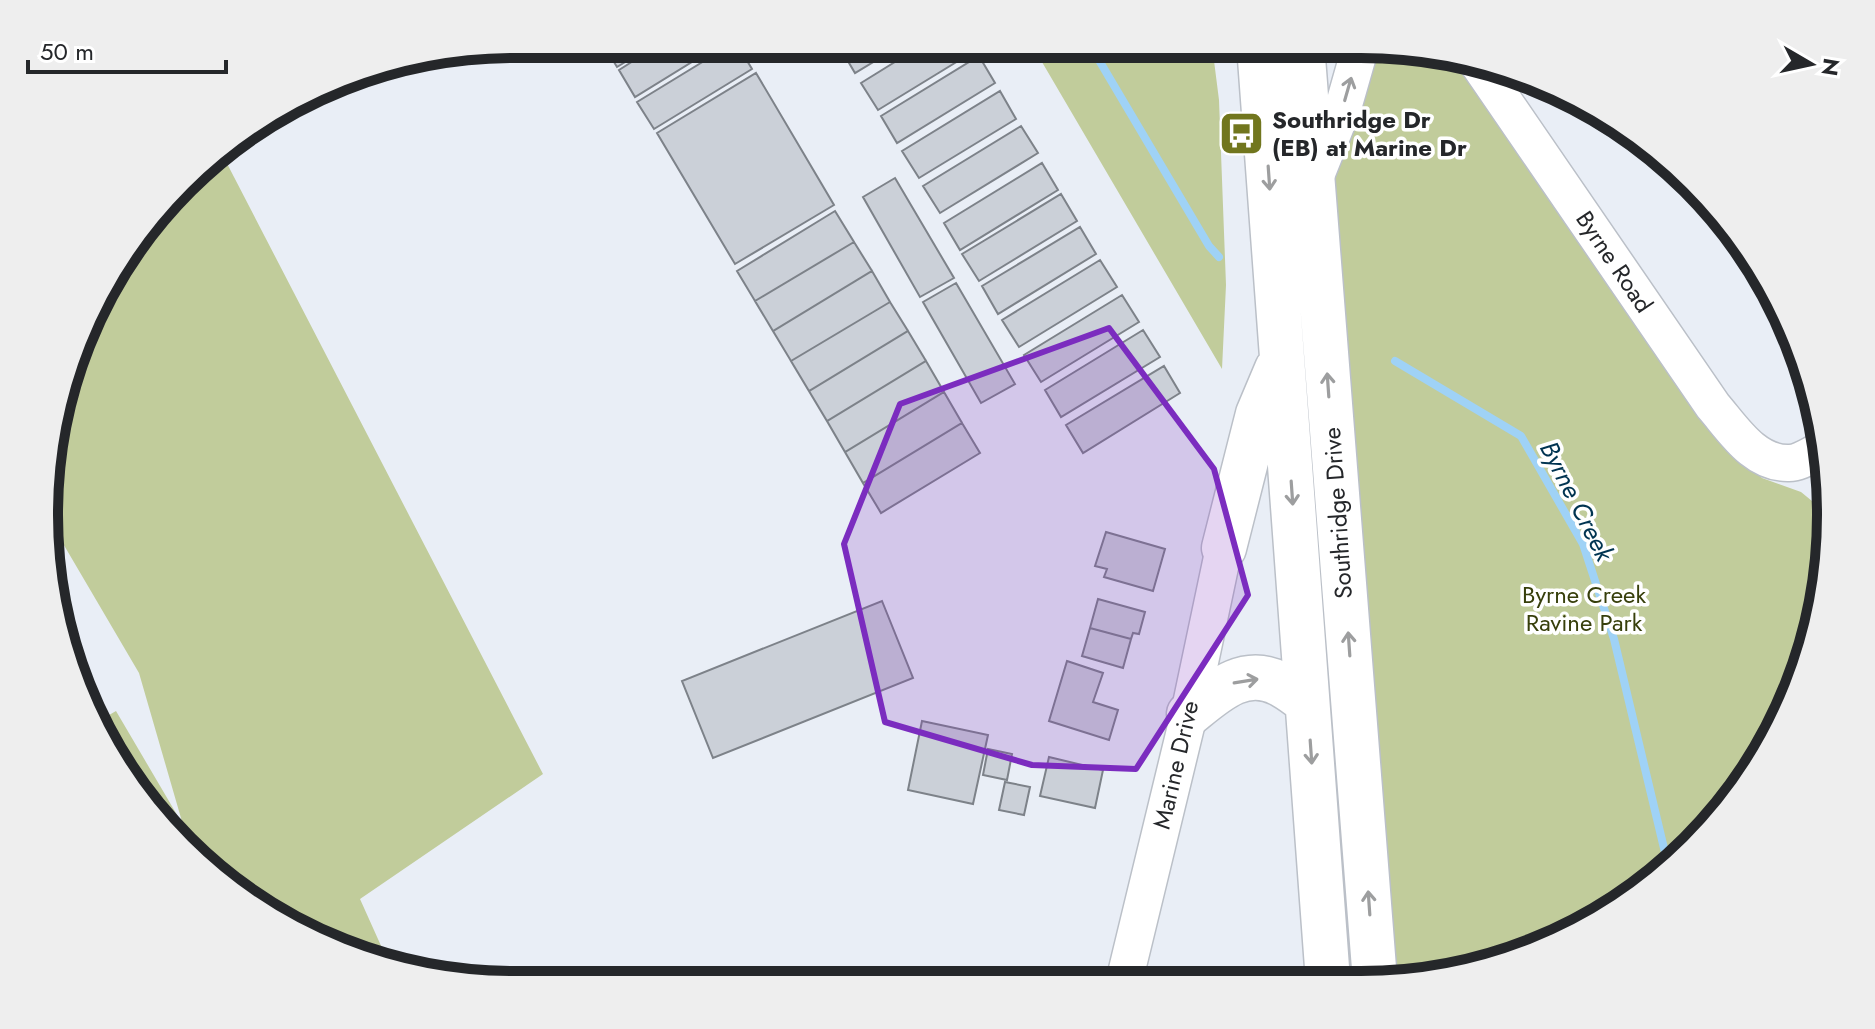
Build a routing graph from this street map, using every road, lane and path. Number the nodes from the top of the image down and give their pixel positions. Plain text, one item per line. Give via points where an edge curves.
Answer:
1 (1260, 58) edge
2 (1303, 58) edge
3 (1357, 58) edge
4 (1487, 76) edge
5 (1313, 185) junction
6 (1282, 359) junction
7 (1813, 454) edge
8 (1224, 548) joint
9 (1307, 702) junction
10 (1189, 714) junction
11 (1127, 971) edge
12 (1327, 971) edge
13 (1374, 971) edge

1 -> 6 main road, Southridge Drive
2 - 5 main road, Southridge Drive
5 -> 3 street
4 - 7 street, Byrne Road via 1713,406 1763,457 1789,463
13 -> 5 main road, Southridge Drive
6 - 8 main road via 1258,414
6 -> 9 main road, Southridge Drive
8 - 10 street, Marine Drive
10 -> 9 main road via 1223,687 1246,678 1268,679
9 -> 12 main road, Southridge Drive
10 - 11 street, Marine Drive

